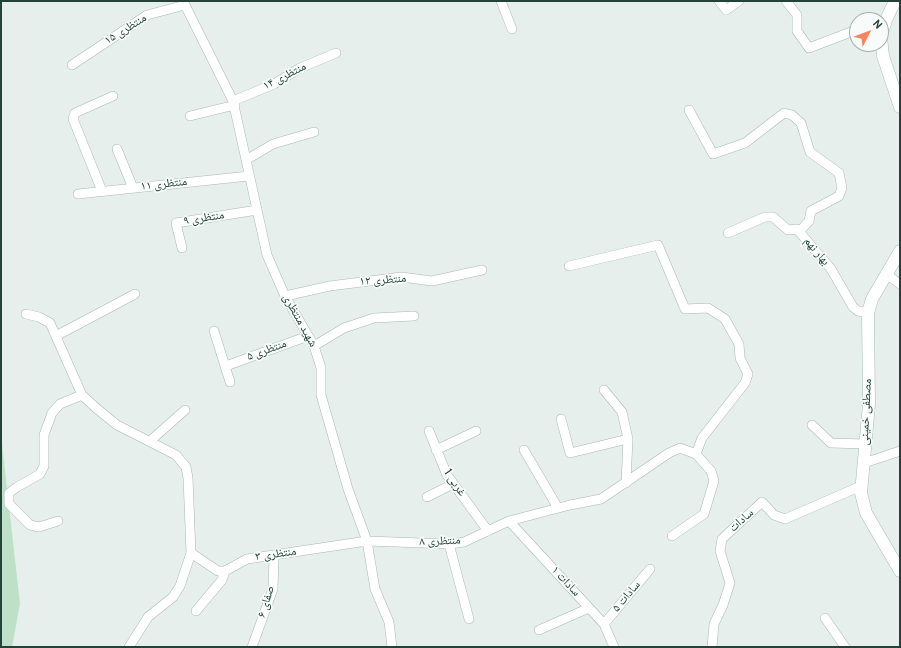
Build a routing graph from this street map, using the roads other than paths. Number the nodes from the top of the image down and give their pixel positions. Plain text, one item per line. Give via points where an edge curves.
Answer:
1 (501, 1) edge
2 (719, 1) edge
3 (739, 1) edge
4 (786, 1) edge
5 (895, 1) edge
6 (184, 3) edge
7 (889, 14) edge
8 (512, 29) dead end
9 (849, 34) edge
10 (881, 52) edge
11 (336, 53) dead end
12 (72, 65) dead end
13 (114, 96) dead end
14 (234, 103) junction
15 (900, 107) edge
16 (689, 110) dead end
17 (190, 116) dead end
18 (314, 132) dead end
19 (116, 149) dead end
20 (246, 160) junction
21 (249, 176) junction
22 (133, 188) junction
23 (102, 191) junction
24 (78, 194) dead end
25 (257, 210) junction
26 (799, 232) junction
27 (728, 233) dead end
28 (182, 248) dead end
29 (900, 251) edge
30 (569, 266) dead end
31 (482, 270) dead end
32 (886, 274) junction
33 (900, 284) edge
34 (135, 294) dead end
35 (285, 296) junction
36 (868, 313) junction
37 (26, 314) dead end
38 (414, 316) dead end
39 (214, 331) dead end
40 (56, 336) junction
41 (308, 336) junction
42 (314, 346) junction
43 (226, 366) junction
44 (230, 382) dead end
45 (604, 390) dead end
46 (82, 395) junction
47 (185, 410) dead end
48 (561, 418) dead end
49 (812, 425) dead end
50 (429, 431) dead end
51 (476, 431) dead end
52 (628, 439) junction
53 (150, 441) junction
54 (866, 444) junction
55 (436, 450) junction
56 (524, 450) dead end
57 (900, 451) edge
58 (696, 454) junction
59 (864, 463) junction
60 (626, 483) junction
61 (453, 484) junction
62 (862, 486) junction
63 (427, 497) dead end
64 (558, 508) junction
65 (58, 521) dead end
66 (509, 521) junction
67 (488, 531) junction
68 (672, 536) dead end
69 (367, 541) junction
70 (449, 544) junction
71 (191, 553) junction
72 (274, 556) junction
73 (650, 569) dead end
74 (224, 570) junction
75 (900, 571) edge
76 (589, 608) junction
77 (196, 611) dead end
78 (825, 618) dead end
79 (469, 619) dead end
80 (604, 624) junction
81 (539, 630) dead end
82 (128, 647) edge
83 (252, 647) edge
84 (392, 647) edge
85 (614, 647) edge
86 (712, 647) edge
87 (845, 647) edge

1 - 8 street
2 - 3 street via 726,10
4 - 9 street via 797,14 797,32 809,48
5 - 7 street
6 - 12 street, منتظری ۱۵ via 146,15
6 - 14 street, شهید منتظری
10 - 15 street
11 - 14 street, منتظری ۱۴ via 300,68
13 - 23 street via 75,112 73,119
14 - 17 street, منتظری ۱۴
14 - 20 street, شهید منتظری
16 - 26 street via 713,154 745,143 784,113 792,115 801,123 810,152 840,173 842,188 839,196 811,211 809,221
18 - 20 street via 273,144
19 - 22 street
20 - 21 street, شهید منتظری
21 - 22 street, منتظری ۱۱
21 - 25 street, شهید منتظری
22 - 23 street, منتظری ۱۱
23 - 24 street, منتظری ۱۱
25 - 28 street, منتظری ۹ via 176,223
25 - 35 street, شهید منتظری via 267,255
26 - 27 street, بهار نهم via 797,229 788,230 773,217 765,217
26 - 36 street, بهار نهم via 831,269 853,307
29 - 32 street, مصطفی خمینی
30 - 58 street via 658,245 685,309 708,308 725,320 740,344 740,358 748,374 745,383 702,438
31 - 35 street, منتظری ۱۲ via 432,281 401,277 330,286
32 - 33 street
32 - 36 street, مصطفی خمینی via 872,299
34 - 40 street
35 - 41 street, شهید منتظری
36 - 54 street, مصطفی خمینی via 869,404
37 - 40 street via 50,323
38 - 42 street via 374,318 344,328
39 - 43 street
40 - 46 street
41 - 42 street, شهید منتظری
41 - 43 street, منتظری ۵
42 - 69 street, شهید منتظری via 321,368 321,395 348,489
43 - 44 street
45 - 52 street via 622,412
46 - 53 street via 117,426
46 - 65 street via 60,404 52,413 44,435 44,466 40,474 9,493 9,504 30,525 39,526
47 - 53 street
48 - 52 street via 570,453
49 - 54 street via 831,444
50 - 55 street, غربی 1
51 - 55 street
52 - 60 street
53 - 71 street via 176,455 186,467
54 - 59 street, مصطفی خمینی
55 - 61 street, غربی 1
56 - 64 street
57 - 59 street
58 - 60 street, منتظری ۸ via 680,448
58 - 68 street via 711,471 714,481 704,514
59 - 62 street, مصطفی خمینی
60 - 64 street, منتظری ۸ via 601,499
61 - 63 street
61 - 67 street, غربی 1
62 - 75 street, مصطفی خمینی via 861,493 866,513
62 - 86 street, سادات via 784,519 774,515 762,502 722,539 720,551 730,583 714,624
64 - 66 street, منتظری ۸
66 - 67 street, منتظری ۸
66 - 76 street, سادات ۱
67 - 70 street, منتظری ۸ via 464,542
69 - 70 street, منتظری ۸
69 - 72 street, منتظری ۳
69 - 84 street, شهید منتظری via 375,589 389,622
70 - 79 street
71 - 74 street via 218,571
71 - 82 street via 180,586 173,598 148,617
72 - 74 street, منتظری ۳ via 247,559
72 - 83 street, صفای ۶ via 273,589
73 - 80 street, سادات ۵
74 - 77 street via 222,580
76 - 80 street, سادات ۱
76 - 81 street
78 - 87 street
80 - 85 street, سادات ۱

